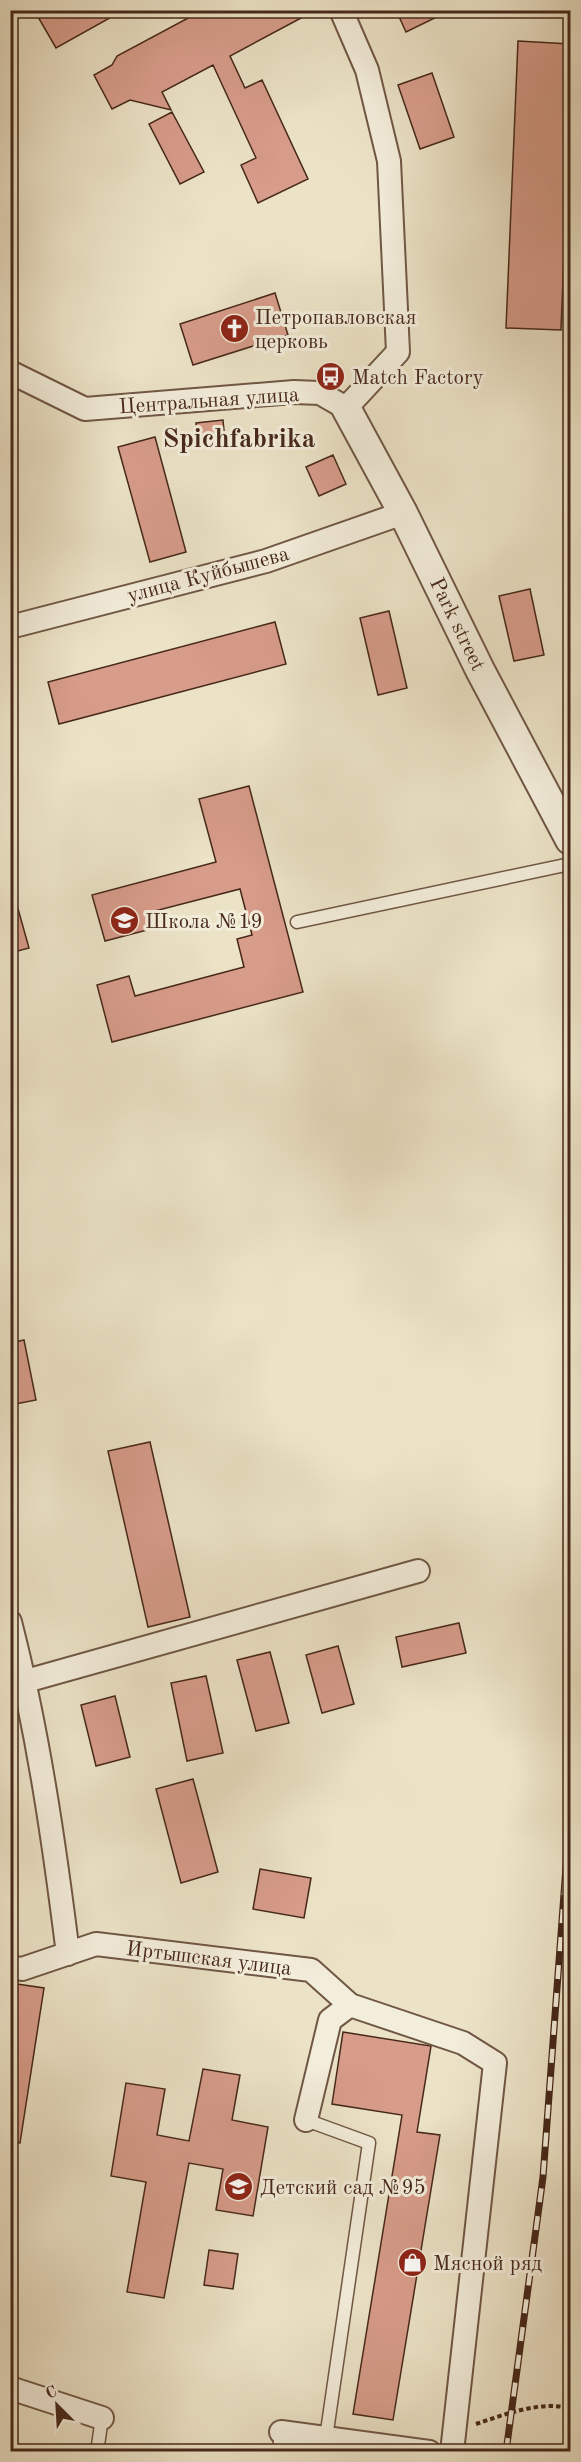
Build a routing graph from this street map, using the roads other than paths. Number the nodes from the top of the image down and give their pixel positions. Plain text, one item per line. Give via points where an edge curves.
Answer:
1 (341, 10) edge
2 (10, 372) edge
3 (346, 408) junction
4 (403, 513) junction
5 (10, 627) edge
6 (570, 840) edge
7 (570, 864) edge
8 (297, 922) dead end
9 (418, 1571) dead end
10 (10, 1622) edge
11 (26, 1681) junction
12 (68, 1954) junction
13 (10, 1967) edge
14 (350, 2005) junction
15 (306, 2120) joint
16 (10, 2388) edge
17 (102, 2418) joint
18 (326, 2438) junction
19 (453, 2441) edge
20 (280, 2442) edge
21 (97, 2451) edge
22 (429, 2451) edge

1 - 3 street via 367,70 389,160 398,352
2 - 3 street, Центральная улица via 84,409 294,392 320,393
3 - 4 street, Park street
4 - 5 street, улица Куйбышева via 266,561
4 - 6 street, Park street
7 - 8 lane
9 - 11 street
10 - 11 street
11 - 12 street via 56,1856
12 - 13 street, Иртышская улица via 22,1969
12 - 14 street, Иртышская улица via 96,1944 311,1970
14 - 15 street via 330,2020
14 - 19 street, Иртышская улица via 463,2043 495,2063
15 - 18 lane via 369,2143
16 - 17 street
17 - 21 lane
18 - 20 street
18 - 22 street

